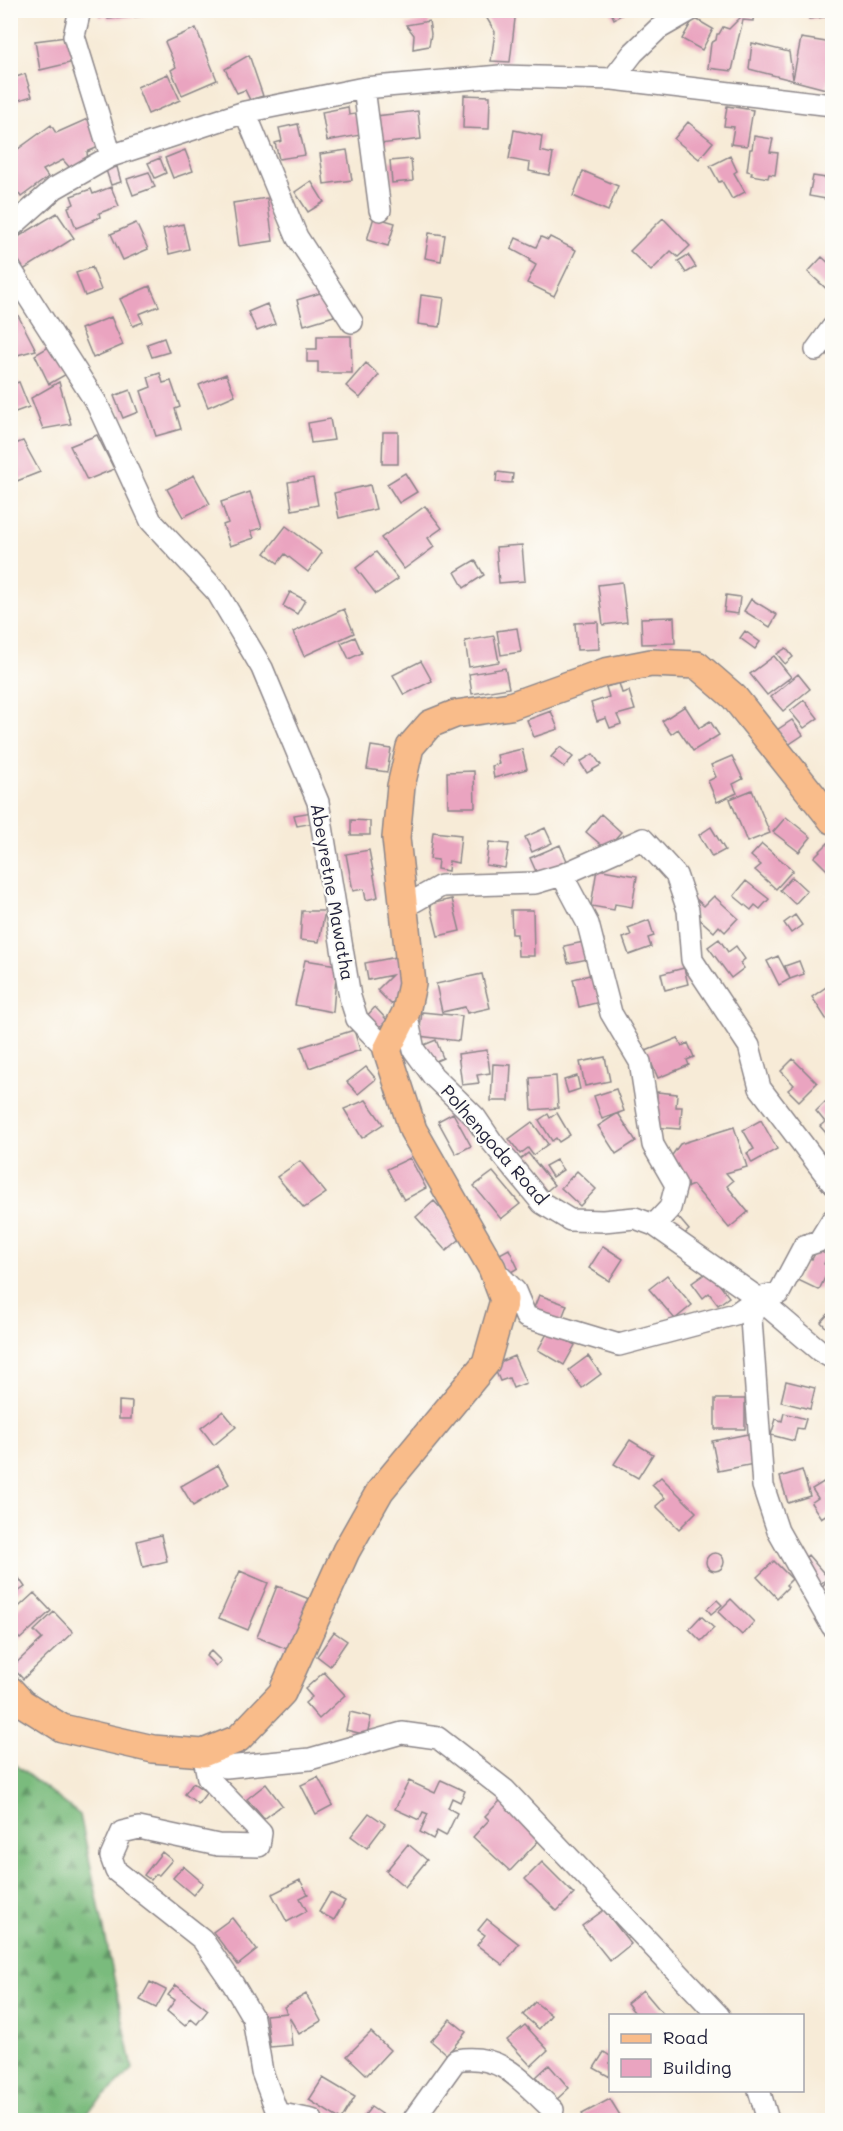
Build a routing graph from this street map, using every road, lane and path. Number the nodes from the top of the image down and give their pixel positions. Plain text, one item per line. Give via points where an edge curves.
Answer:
1 (80, 10) edge
2 (691, 10) edge
3 (613, 79) junction
4 (364, 88) junction
5 (832, 105) edge
6 (245, 112) junction
7 (111, 156) junction
8 (380, 210) dead end
9 (10, 228) edge
10 (10, 268) edge
11 (352, 322) dead end
12 (832, 328) edge
13 (816, 350) dead end
14 (832, 820) edge
15 (562, 875) junction
16 (404, 907) junction
17 (406, 1011) junction
18 (387, 1050) junction
19 (832, 1183) edge
20 (832, 1220) edge
21 (654, 1225) junction
22 (492, 1268) junction
23 (758, 1298) junction
24 (832, 1358) edge
25 (832, 1626) edge
26 (10, 1690) edge
27 (203, 1753) junction
28 (717, 2014) edge
29 (759, 2092) edge
30 (553, 2110) dead end
31 (278, 2117) edge
32 (312, 2121) edge
33 (413, 2121) edge
34 (768, 2121) edge

1 - 7 street via 74,36
2 - 3 street via 658,29 633,52
3 - 4 street via 500,76
3 - 5 street
4 - 6 street
4 - 8 street
6 - 7 street
6 - 11 street via 297,237
7 - 9 street via 55,188
10 - 18 street, Abeyretne Mawatha via 97,404 151,521 217,592 262,668 318,801 350,997 357,1019
12 - 13 street
14 - 16 main road via 734,697 697,665 651,663 605,672 510,706 455,714 430,724 410,747 400,786 396,838
15 - 16 street via 535,883 441,886
15 - 19 street via 643,839 676,875 688,910 692,960 750,1046 760,1088
15 - 21 street via 588,924 611,1013 640,1062 653,1145 676,1185 670,1208
16 - 17 main road via 412,984
17 - 18 main road
17 - 21 street, Polhengoda Road via 414,1050 433,1076 475,1117 542,1203 570,1220 635,1218
18 - 22 main road via 413,1130
20 - 23 street via 819,1241 804,1246 779,1293
21 - 23 street, Polhengoda Road
22 - 23 street via 514,1291 526,1317 619,1345 735,1314
22 - 27 main road via 504,1300 486,1363 380,1491 346,1551 282,1693 238,1739
23 - 24 street, Polhengoda Road
23 - 25 street via 751,1319 763,1486 778,1531
26 - 27 main road via 22,1703 62,1728 153,1749
27 - 28 street via 226,1767 310,1759 402,1733 438,1738 505,1790
27 - 31 street via 208,1778 261,1833 259,1846 218,1845 139,1828 122,1832 111,1857 117,1871 202,1939 233,1984 253,2018 262,2072
29 - 34 street
30 - 33 street via 495,2061 471,2057 456,2060
31 - 32 street

